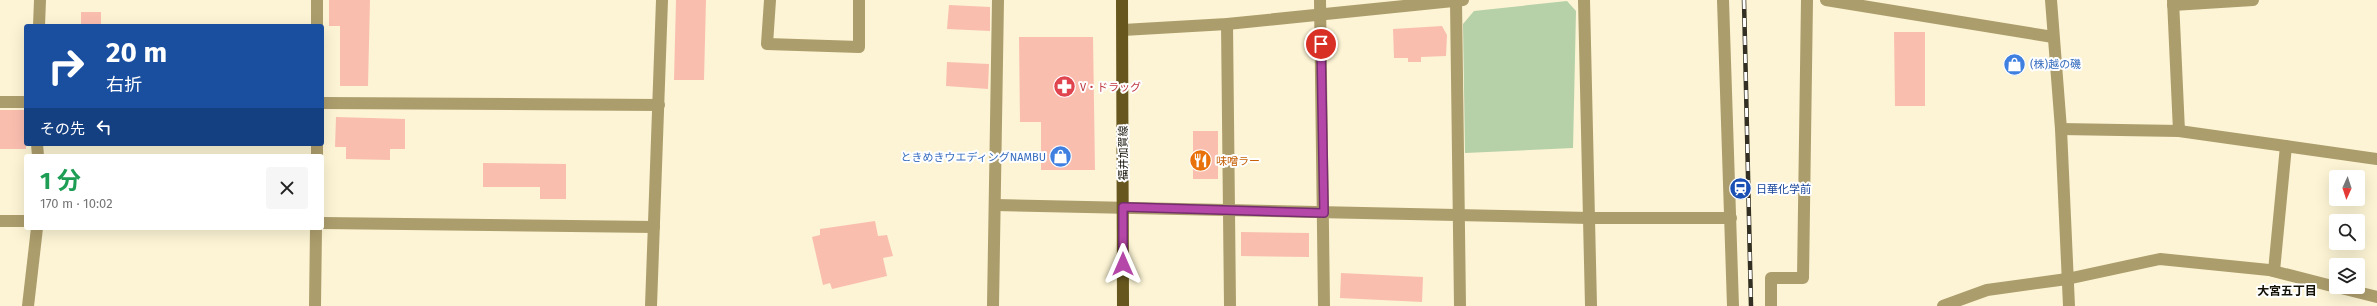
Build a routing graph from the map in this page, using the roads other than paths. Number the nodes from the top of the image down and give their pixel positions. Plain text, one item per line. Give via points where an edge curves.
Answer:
1 (40, 0) edge
2 (318, 0) edge
3 (662, 0) edge
4 (770, 0) edge
5 (859, 0) edge
6 (998, 0) edge
7 (1122, 0) edge
8 (1320, 0) edge
9 (1459, 0) edge
10 (1584, 0) edge
11 (1723, 0) edge
12 (1807, 0) edge
13 (1826, 0) edge
14 (2051, 0) edge
15 (2253, 0) edge
16 (2173, 2) edge
17 (1320, 14) junction
18 (39, 24) edge
19 (317, 24) edge
20 (1226, 24) junction
21 (1122, 30) junction
22 (2053, 36) junction
23 (0, 102) edge
24 (24, 102) edge
25 (324, 103) edge
26 (658, 105) junction
27 (2061, 129) junction
28 (2179, 131) junction
29 (2286, 146) junction
30 (2377, 159) edge
31 (994, 205) junction
32 (1123, 207) junction
33 (1229, 211) junction
34 (1324, 213) junction
35 (1458, 216) junction
36 (1589, 218) junction
37 (1731, 218) junction
38 (0, 221) edge
39 (24, 221) edge
40 (324, 223) edge
41 (654, 227) junction
42 (37, 230) edge
43 (316, 230) edge
44 (2274, 271) junction
45 (2067, 279) junction
46 (2329, 285) edge
47 (2365, 294) edge
48 (2377, 297) edge
49 (28, 306) edge
50 (315, 306) edge
51 (651, 306) edge
52 (993, 306) edge
53 (1123, 306) edge
54 (1230, 306) edge
55 (1324, 306) edge
56 (1460, 306) edge
57 (1591, 306) edge
58 (1733, 306) edge
59 (1771, 306) edge
60 (1943, 306) edge
61 (2070, 306) edge

1 - 18 street
2 - 19 street
3 - 26 street
4 - 5 street via 767,44 859,47
6 - 31 street
7 - 21 main road, 福井加賀線
8 - 17 street
9 - 17 street
9 - 35 street
10 - 36 street
11 - 37 street
12 - 59 street via 1803,278 1771,278
13 - 22 street
14 - 22 street
15 - 16 street
16 - 28 street
17 - 20 street
17 - 34 street
20 - 21 street
20 - 33 street
21 - 32 main road, 福井加賀線
22 - 27 street
23 - 24 street
25 - 26 street
26 - 41 street
27 - 28 street
27 - 45 street
28 - 29 street
29 - 30 street
29 - 44 street
31 - 32 street
31 - 52 street
32 - 33 street
32 - 53 main road, 福井加賀線
33 - 34 street
33 - 54 street
34 - 35 street
34 - 55 street
35 - 36 street
35 - 56 street
36 - 37 street
36 - 57 street
37 - 58 street
38 - 39 street
40 - 41 street
41 - 51 street
42 - 49 street
43 - 50 street
44 - 45 street via 2160,259
44 - 46 street
45 - 60 street via 1987,290
45 - 61 street
47 - 48 street

